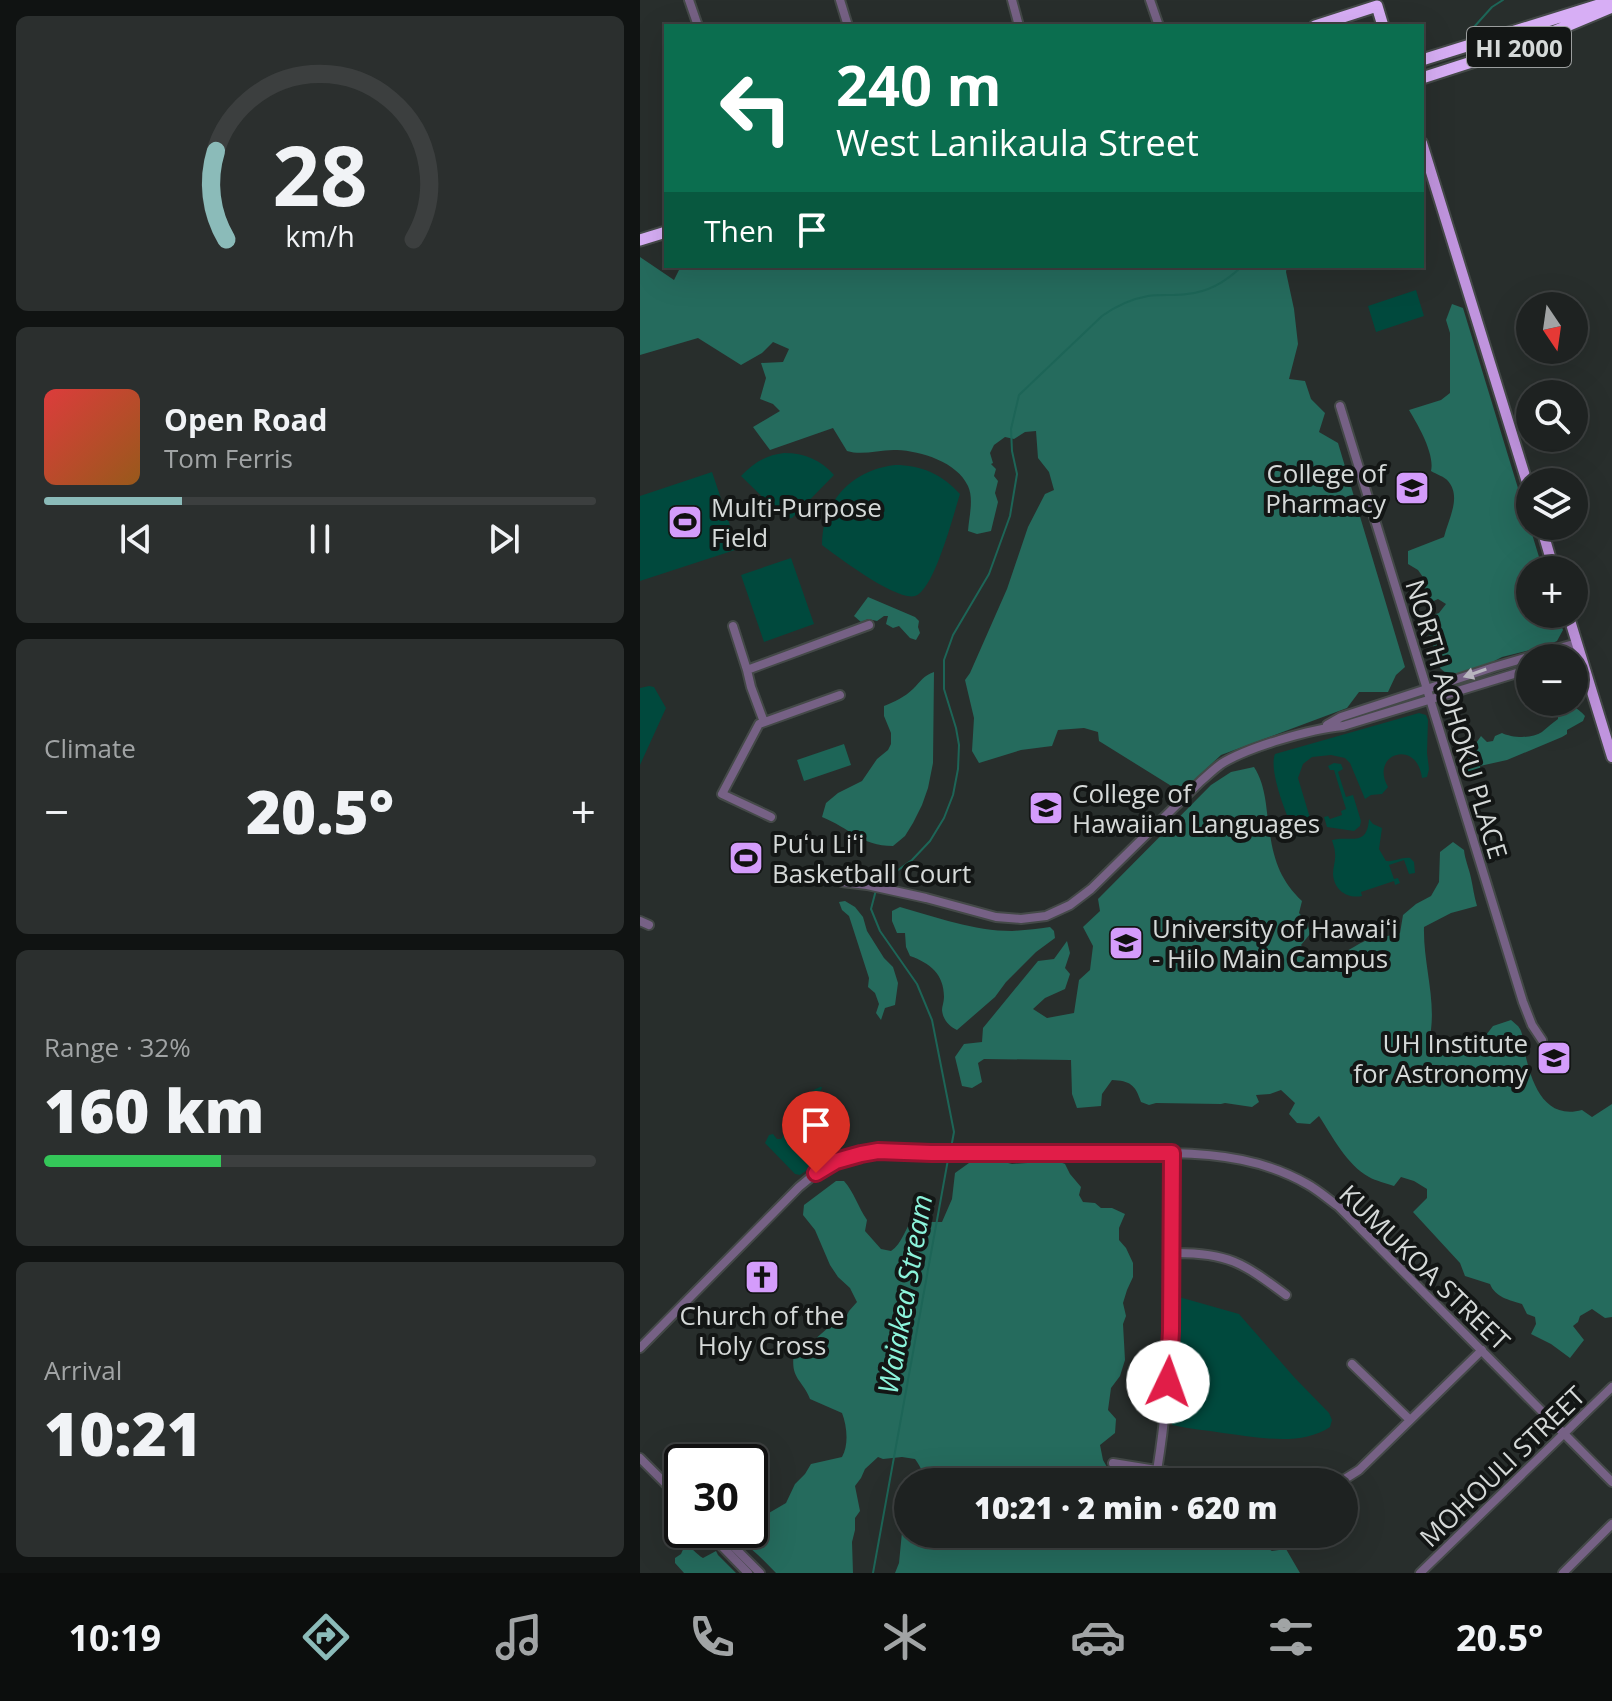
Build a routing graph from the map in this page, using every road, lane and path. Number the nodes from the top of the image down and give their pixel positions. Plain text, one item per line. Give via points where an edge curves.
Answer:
1 (689, 0) edge
2 (840, 0) edge
3 (1012, 0) edge
4 (1150, 0) edge
5 (1376, 3) edge
6 (1612, 4) edge
7 (697, 24) edge
8 (847, 24) edge
9 (1018, 24) edge
10 (1158, 24) edge
11 (1320, 24) edge
12 (1382, 24) edge
13 (1424, 59) edge
14 (1424, 77) edge
15 (1424, 149) edge
16 (664, 233) edge
17 (640, 240) edge
18 (1340, 406) dead end
19 (1523, 468) edge
20 (869, 625) dead end
21 (733, 626) dead end
22 (1572, 628) edge
23 (1577, 643) joint
24 (747, 670) junction
25 (1516, 672) edge
26 (1588, 678) edge
27 (1429, 694) junction
28 (840, 695) dead end
29 (764, 722) junction
30 (1612, 757) edge
31 (771, 817) dead end
32 (842, 882) dead end
33 (1542, 1040) dead end
34 (1172, 1153) junction
35 (1171, 1253) junction
36 (1286, 1295) dead end
37 (640, 1348) edge
38 (1482, 1350) junction
39 (1352, 1364) dead end
40 (1612, 1387) edge
41 (1410, 1420) junction
42 (1565, 1434) junction
43 (640, 1458) edge
44 (1113, 1463) dead end
45 (1144, 1468) edge
46 (1157, 1468) edge
47 (1358, 1471) edge
48 (664, 1482) edge
49 (1612, 1482) edge
50 (1612, 1524) edge
51 (724, 1548) edge
52 (735, 1548) edge
53 (748, 1573) edge
54 (760, 1573) edge
55 (1420, 1573) edge
56 (1563, 1573) edge

1 - 7 street
2 - 8 street
3 - 9 street
4 - 10 street
5 - 11 highway
5 - 12 highway
6 - 13 highway, HI 2000
6 - 14 highway, HI 2000 via 1512,49
15 - 19 main road
16 - 17 highway
18 - 27 street, NORTH AOHOKU PLACE
20 - 24 street
21 - 24 street
22 - 23 main road
23 -> 27 street via 1494,667
24 - 29 street
25 - 27 street
26 - 30 main road
27 - 32 street via 1219,766 1091,889 1050,915 996,917
27 - 33 street, NORTH AOHOKU PLACE via 1523,1002
28 - 29 street
29 - 31 street via 722,794
34 - 35 street
34 - 37 street, KUMUKOA STREET via 878,1151 836,1161 799,1187
34 - 38 street, KUMUKOA STREET via 1240,1159 1308,1184 1338,1206
35 - 36 street via 1227,1259
35 - 46 street via 1168,1391
38 - 41 street
38 - 42 street, KUMUKOA STREET
39 - 41 street
40 - 42 street, MOHOULI STREET
41 - 47 street
42 - 49 street, KUMUKOA STREET
42 - 55 street, MOHOULI STREET
43 - 48 street
44 - 45 street
50 - 56 street
51 - 53 street
52 - 54 street

